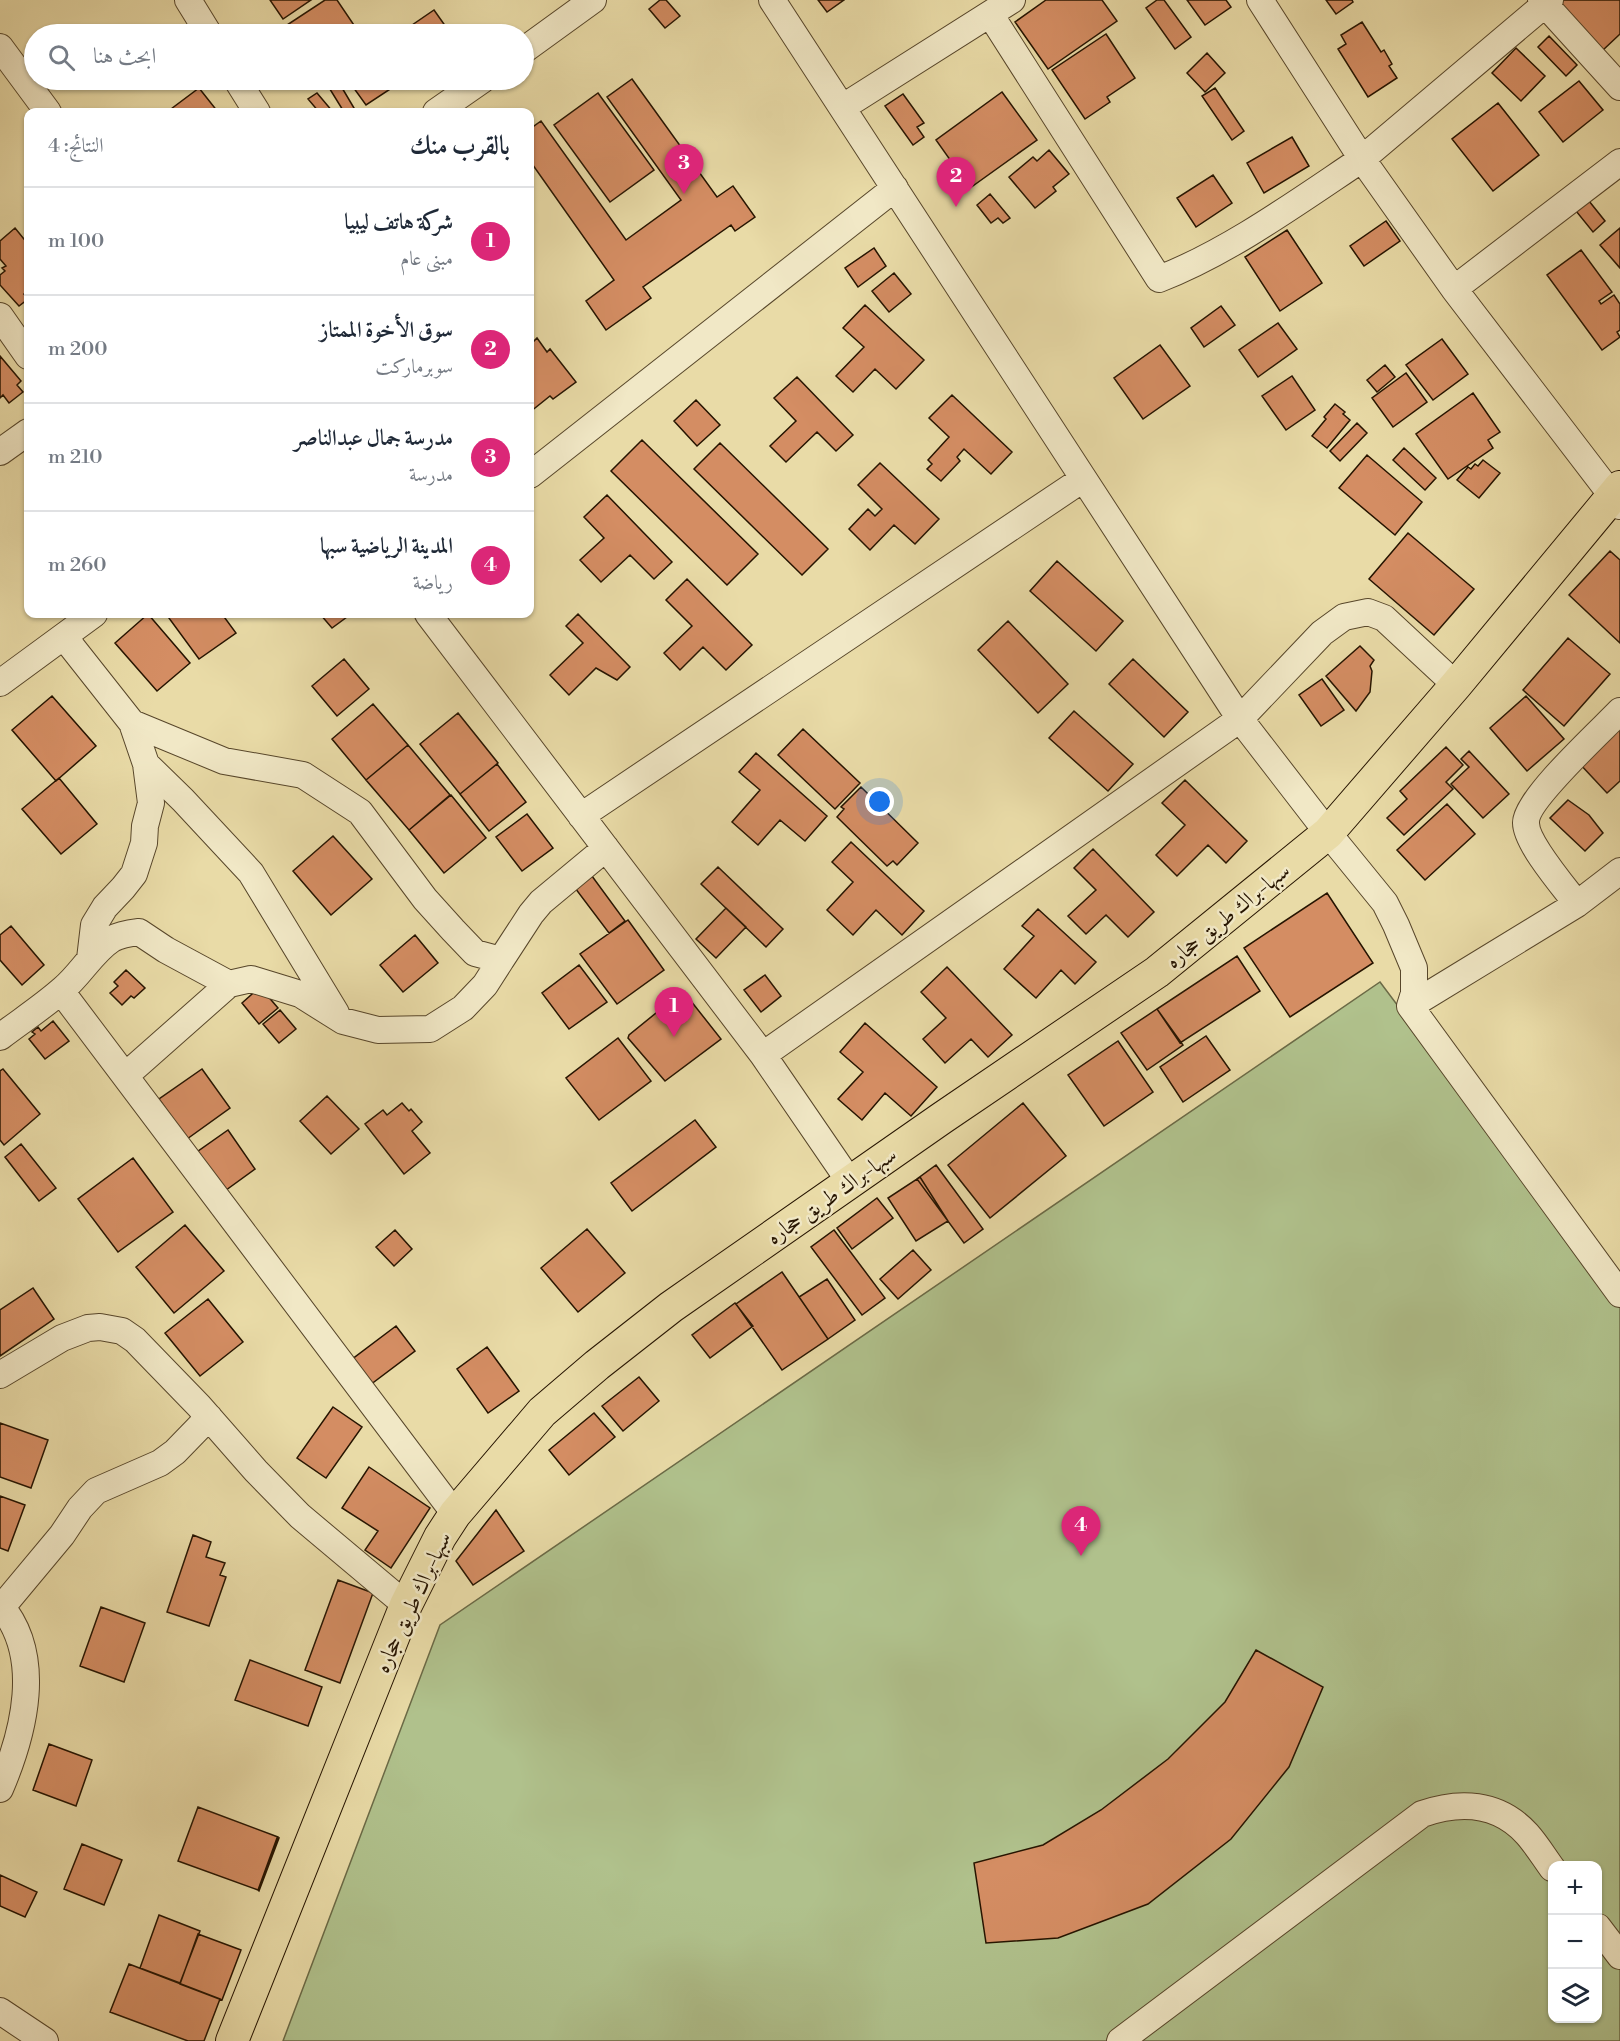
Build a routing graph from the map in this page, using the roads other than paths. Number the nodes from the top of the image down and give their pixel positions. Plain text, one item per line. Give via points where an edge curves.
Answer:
1 (188, 0) edge
2 (593, 0) edge
3 (772, 0) edge
4 (1260, 0) edge
5 (1545, 2) edge
6 (1004, 4) edge
7 (203, 24) edge
8 (534, 43) edge
9 (0, 47) edge
10 (24, 80) edge
11 (1620, 87) edge
12 (32, 90) edge
13 (243, 90) edge
14 (468, 90) edge
15 (843, 107) junction
16 (45, 108) edge
17 (254, 108) edge
18 (442, 108) edge
19 (1362, 159) junction
20 (1620, 162) edge
21 (895, 188) junction
22 (1454, 289) junction
23 (0, 316) edge
24 (24, 350) edge
25 (24, 435) edge
26 (0, 452) edge
27 (534, 472) edge
28 (1083, 479) junction
29 (1618, 496) edge
30 (89, 618) edge
31 (431, 618) edge
32 (66, 636) junction
33 (0, 683) edge
34 (1456, 685) junction
35 (1620, 711) edge
36 (1240, 719) junction
37 (132, 723) junction
38 (146, 764) junction
39 (581, 816) junction
40 (1328, 833) junction
41 (606, 848) junction
42 (1620, 871) edge
43 (1577, 904) junction
44 (90, 959) junction
45 (501, 960) junction
46 (228, 984) junction
47 (61, 991) junction
48 (1410, 1006) junction
49 (339, 1019) junction
50 (0, 1037) edge
51 (763, 1055) junction
52 (125, 1076) junction
53 (850, 1182) junction
54 (1620, 1294) edge
55 (0, 1376) edge
56 (209, 1418) junction
57 (455, 1514) junction
58 (406, 1605) junction
59 (1, 1606) edge
60 (0, 1789) edge
61 (1548, 1862) edge
62 (1602, 1931) edge
63 (1620, 1956) edge
64 (0, 2011) edge
65 (45, 2041) edge
66 (232, 2041) edge
67 (1120, 2041) edge

1 - 7 street
2 - 8 street
3 - 15 street
4 - 19 street
5 - 11 street
5 - 19 street
6 - 15 street
6 - 19 street via 1159,279 1217,251
9 - 10 street
12 - 16 street
13 - 17 street
14 - 18 street
15 - 21 street
19 - 22 street
20 - 22 street
21 - 27 street
21 - 28 street
22 - 29 street
23 - 24 street
25 - 26 street
28 - 36 street
28 - 39 street
29 - 34 main road, سبها-براك طريق حجاره
30 - 32 street
31 - 39 street
32 - 33 street
32 - 37 street
34 - 36 street via 1384,618 1368,612 1344,617 1322,633
34 - 40 main road, سبها-براك طريق حجاره
35 - 43 street via 1540,793 1525,823 1534,846
36 - 40 street
36 - 51 street
37 - 38 street
37 - 45 street via 224,761 303,775 330,790 360,812 425,899 475,952
38 - 44 street via 151,803 140,856 134,874 94,925
38 - 49 street via 251,873
39 - 41 street
40 - 48 street via 1378,894 1396,926 1414,968
40 - 53 main road, سبها-براك طريق حجاره via 1157,972
41 - 45 street via 541,902
41 - 51 street
42 - 43 street
43 - 48 street
44 - 46 street via 114,938 139,932
44 - 47 street
45 - 49 street via 463,1008 430,1029 378,1030
46 - 49 street via 251,979 300,994
46 - 52 street
47 - 50 street
47 - 52 street
48 - 54 street
51 - 53 street
52 - 57 street
53 - 57 main road, سبها-براك طريق حجاره via 671,1307 581,1378 542,1412
55 - 56 street via 63,1338 88,1328 122,1331
56 - 58 street via 300,1516
56 - 59 street via 168,1458 96,1491
57 - 58 main road, سبها-براك طريق حجاره
58 - 66 main road, سبها-براك طريق حجاره
59 - 60 street via 15,1627 22,1648 26,1689 17,1744
61 - 67 street via 1526,1832 1488,1809 1466,1805 1422,1814
62 - 63 street
64 - 65 street

